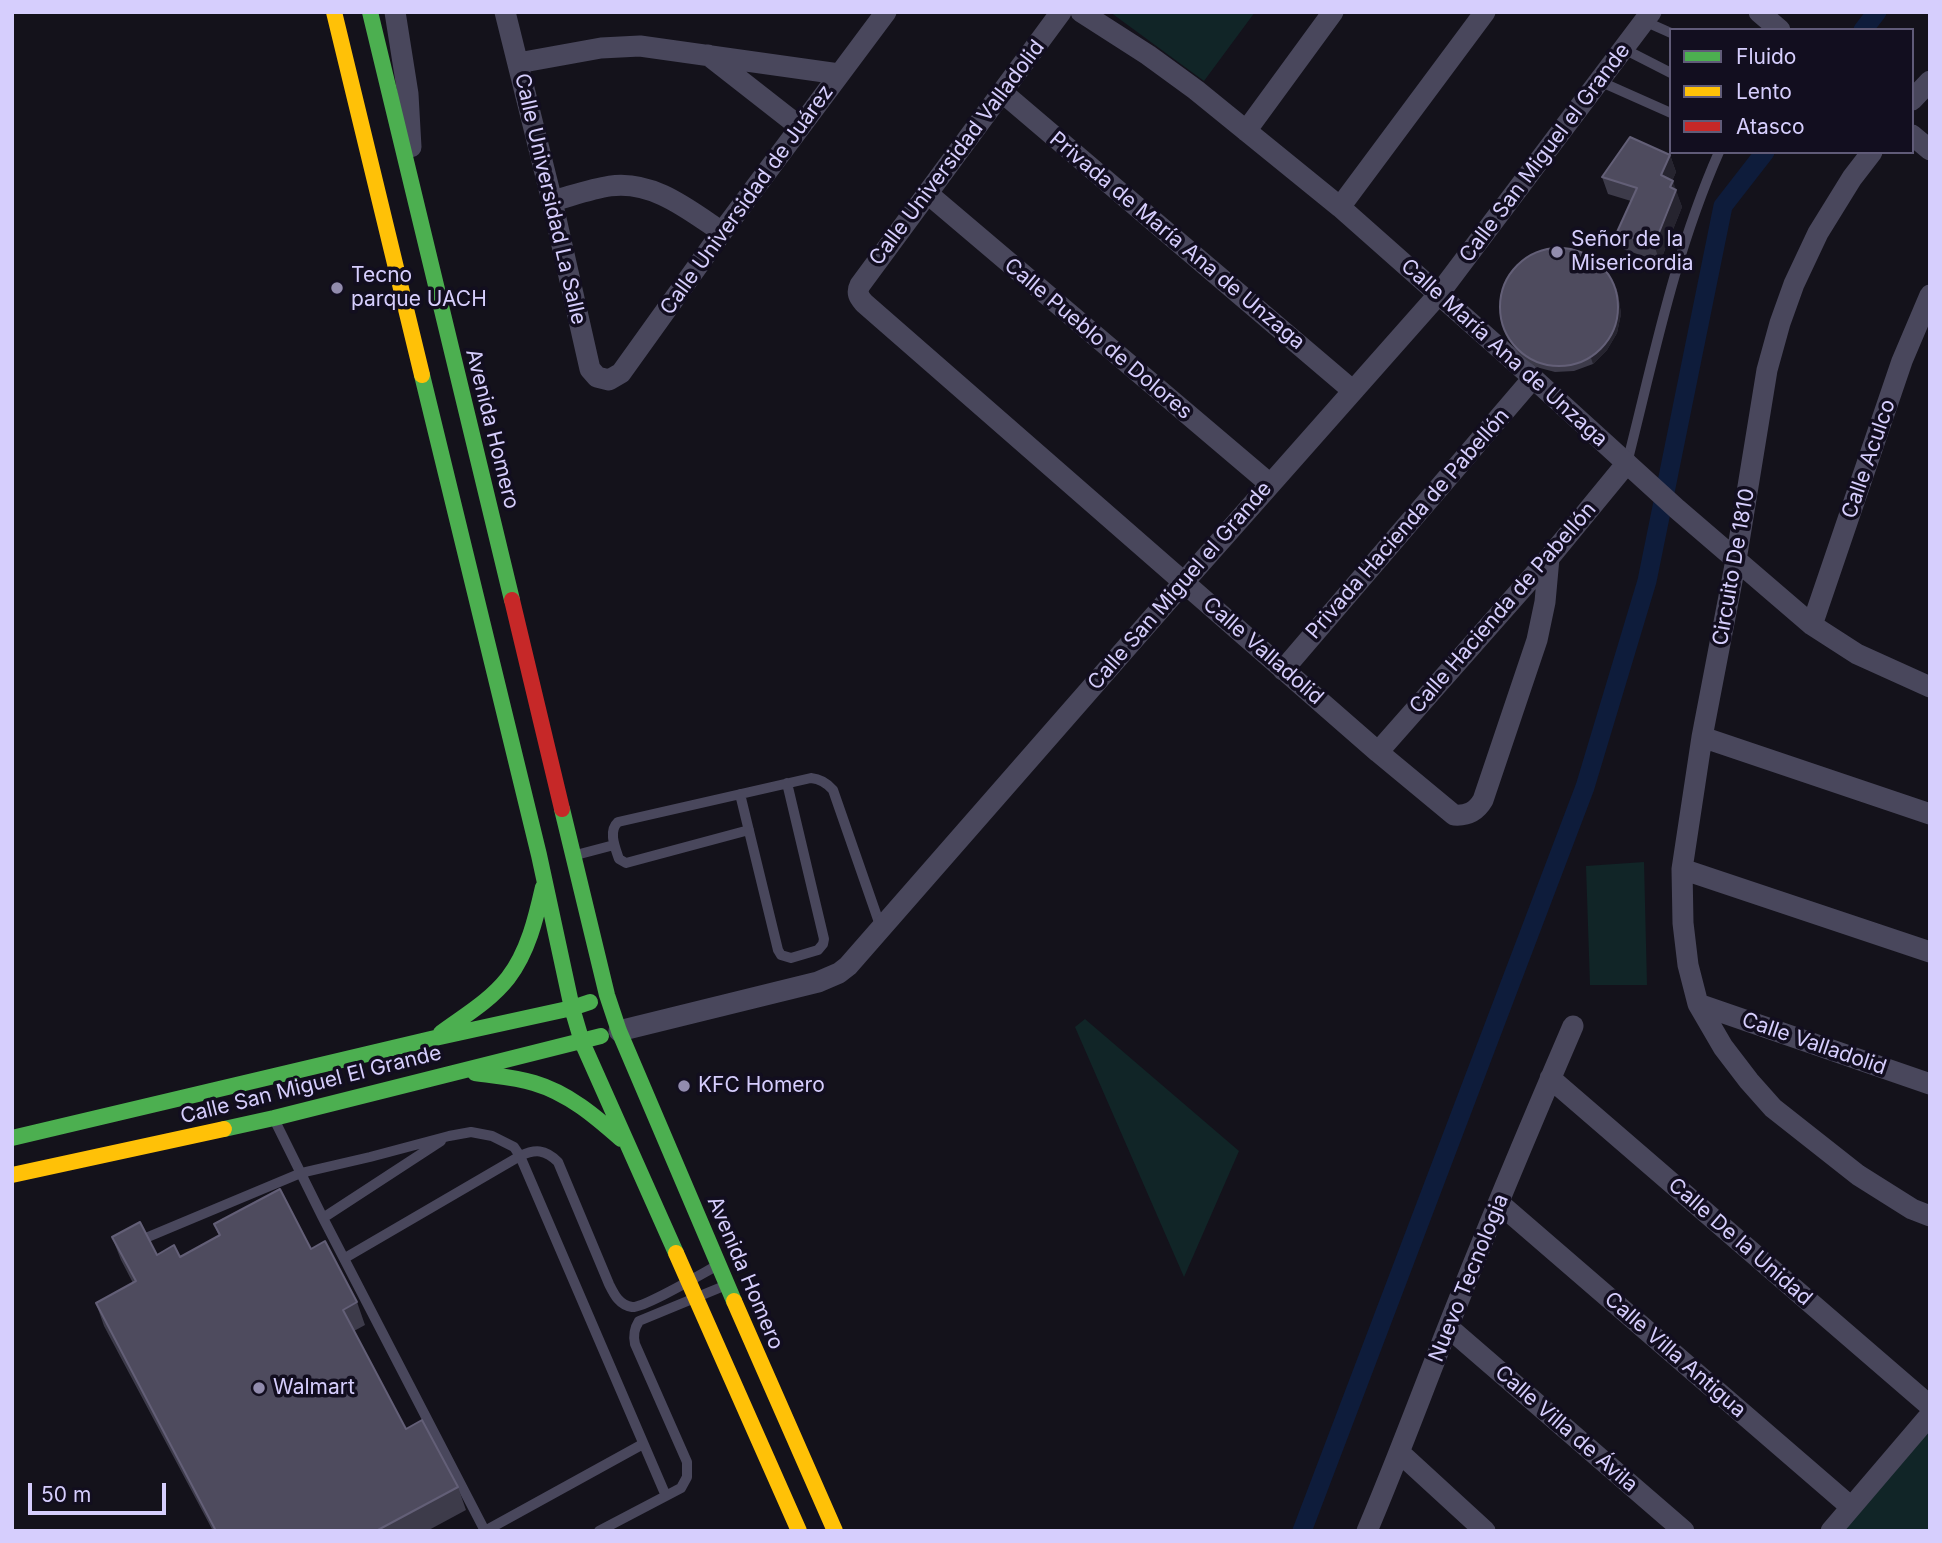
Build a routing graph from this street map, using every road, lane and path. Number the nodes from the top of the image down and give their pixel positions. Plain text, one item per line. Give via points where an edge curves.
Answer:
1 (334, 12) edge
2 (370, 12) edge
3 (396, 12) edge
4 (505, 12) edge
5 (886, 12) edge
6 (1061, 12) edge
7 (1081, 12) edge
8 (1333, 12) edge
9 (1485, 12) edge
10 (1759, 12) edge
11 (1648, 17) edge
12 (1778, 28) edge
13 (1669, 32) edge
14 (1624, 49) junction
15 (706, 54) junction
16 (518, 63) junction
17 (1669, 72) edge
18 (839, 74) junction
19 (1599, 81) junction
20 (1930, 81) edge
21 (1002, 92) junction
22 (1914, 98) edge
23 (1669, 112) edge
24 (800, 127) junction
25 (1246, 131) junction
26 (1914, 137) edge
27 (1930, 150) edge
28 (1717, 154) edge
29 (1870, 154) edge
30 (411, 184) junction
31 (927, 193) junction
32 (552, 201) junction
33 (1340, 207) junction
34 (722, 232) junction
35 (1438, 295) junction
36 (1930, 295) edge
37 (858, 296) joint
38 (1533, 378) junction
39 (603, 379) joint
40 (1352, 390) junction
41 (1627, 463) junction
42 (1270, 484) junction
43 (1549, 558) junction
44 (1736, 560) junction
45 (1184, 582) junction
46 (1812, 625) junction
47 (1283, 670) junction
48 (1930, 687) edge
49 (1702, 737) junction
50 (1378, 752) junction
51 (787, 783) junction
52 (740, 794) junction
53 (1930, 814) edge
54 (749, 830) junction
55 (614, 845) junction
56 (573, 856) junction
57 (1682, 869) junction
58 (544, 880) junction
59 (881, 928) junction
60 (1930, 952) edge
61 (607, 996) junction
62 (1698, 1004) junction
63 (572, 1008) junction
64 (1573, 1026) dead end
65 (619, 1031) junction
66 (435, 1038) junction
67 (582, 1042) junction
68 (458, 1071) junction
69 (1550, 1078) junction
70 (1930, 1084) edge
71 (274, 1118) junction
72 (449, 1136) junction
73 (12, 1138) edge
74 (629, 1147) junction
75 (520, 1156) junction
76 (301, 1173) junction
77 (12, 1175) edge
78 (1499, 1203) junction
79 (1930, 1216) edge
80 (323, 1218) junction
81 (121, 1249) edge
82 (345, 1258) junction
83 (718, 1265) junction
84 (688, 1280) junction
85 (727, 1285) junction
86 (695, 1297) junction
87 (1448, 1327) junction
88 (1930, 1406) edge
89 (1930, 1415) edge
90 (643, 1444) junction
91 (1400, 1453) junction
92 (666, 1496) junction
93 (1851, 1507) junction
94 (485, 1531) edge
95 (599, 1531) edge
96 (799, 1531) edge
97 (835, 1531) edge
98 (1367, 1531) edge
99 (1485, 1531) edge
100 (1684, 1531) edge
101 (1831, 1531) edge

1 - 58 main road
2 - 30 main road, Avenida Homero
3 - 30 street via 411,113
4 - 16 street, Calle Universidad La Salle
5 - 18 street, Calle Universidad de Juárez
6 - 21 street, Calle Universidad Valladolid
7 - 25 street, Calle María Ana de Unzaga via 1148,55
8 - 25 street
9 - 33 street
10 - 12 street
11 - 13 lane
11 - 14 street, Calle San Miguel el Grande
14 - 17 lane
14 - 19 street, Calle San Miguel el Grande
15 - 16 street via 624,46
15 - 18 street
15 - 24 street
16 - 32 street, Calle Universidad La Salle
18 - 24 street, Calle Universidad de Juárez
19 - 23 lane
19 - 35 street, Calle San Miguel el Grande
20 - 22 street
21 - 31 street, Calle Universidad Valladolid
21 - 40 street, Privada de María Ana de Unzaga
24 - 34 street, Calle Universidad de Juárez
25 - 33 street, Calle María Ana de Unzaga
26 - 27 street
28 - 41 lane via 1671,284
29 - 44 street, Circuito De 1810 via 1818,233 1780,323 1767,370
30 - 56 main road, Avenida Homero
31 - 37 street, Calle Universidad Valladolid via 860,285
31 - 42 street, Calle Pueblo de Dolores
32 - 34 street via 610,186 642,188 672,199
32 - 39 street, Calle Universidad La Salle via 590,369
33 - 35 street, Calle María Ana de Unzaga
34 - 39 street, Calle Universidad de Juárez via 621,373
35 - 38 street, Calle María Ana de Unzaga
35 - 40 street, Calle San Miguel el Grande
36 - 46 street, Calle Aculco via 1902,361
37 - 45 street, Calle Valladolid
38 - 41 street, Calle María Ana de Unzaga
38 - 47 street, Privada Hacienda de Pabellón
40 - 42 street, Calle San Miguel el Grande
41 - 43 street, Calle Hacienda de Pabellón
41 - 44 street, Calle María Ana de Unzaga
42 - 45 street, Calle San Miguel el Grande
43 - 50 street, Calle Hacienda de Pabellón
43 - 50 street, Calle Valladolid via 1537,639 1480,806 1467,815 1450,813
44 - 46 street, Calle María Ana de Unzaga
44 - 49 street, Circuito De 1810
45 - 47 street, Calle Valladolid
45 - 59 street, Calle San Miguel el Grande
46 - 48 street, Calle María Ana de Unzaga via 1857,654
47 - 50 street, Calle Valladolid
49 - 53 street
49 - 57 street, Circuito De 1810
51 - 52 lane
51 - 54 lane via 824,939 818,950 791,958 778,950
51 - 59 lane via 818,778 833,790
52 - 54 lane
52 - 55 lane via 618,822 613,830
54 - 55 lane via 626,863 619,859
55 - 56 lane
56 - 61 main road, Avenida Homero
57 - 60 street
57 - 62 street, Circuito De 1810 via 1683,923
58 - 63 main road
58 - 66 main road via 519,961 488,998
59 - 65 street, Calle San Miguel el Grande via 848,966 818,982
61 - 63 main road, Calle San Miguel El Grande
61 - 65 main road, Avenida Homero
62 - 70 street, Calle Valladolid
62 - 79 street via 1723,1047 1773,1108 1858,1175
63 - 66 main road, Calle San Miguel El Grande
63 - 67 main road
64 - 69 street, Nuevo Tecnologia
65 - 67 main road, Calle San Miguel El Grande
65 - 83 main road, Avenida Homero
66 - 73 main road, Calle San Miguel El Grande
67 - 68 main road, Calle San Miguel El Grande
67 - 74 main road
68 - 71 main road, Calle San Miguel El Grande
68 - 74 main road via 514,1078 562,1095 602,1121
69 - 78 street, Nuevo Tecnologia
69 - 88 street, Calle De la Unidad
71 - 76 lane
71 - 77 main road, Calle San Miguel El Grande
72 - 75 lane via 471,1132 492,1136 514,1147
72 - 76 lane
72 - 80 lane
74 - 84 main road
75 - 82 lane
75 - 84 lane via 538,1150 558,1162 620,1302 635,1307
75 - 90 lane
76 - 80 lane
76 - 81 lane
78 - 87 street, Nuevo Tecnologia
78 - 93 street, Calle Villa Antigua
80 - 82 lane
82 - 94 lane
83 - 84 lane
83 - 85 main road, Avenida Homero
84 - 86 main road
85 - 86 lane
85 - 97 main road, Avenida Homero
86 - 92 lane via 639,1321 634,1335 687,1462 685,1483
86 - 96 main road
87 - 91 street, Nuevo Tecnologia
87 - 100 street, Calle Villa de Ávila
89 - 93 street
90 - 92 lane
90 - 94 lane
91 - 98 street, Nuevo Tecnologia
91 - 99 street
92 - 95 lane
93 - 101 street

